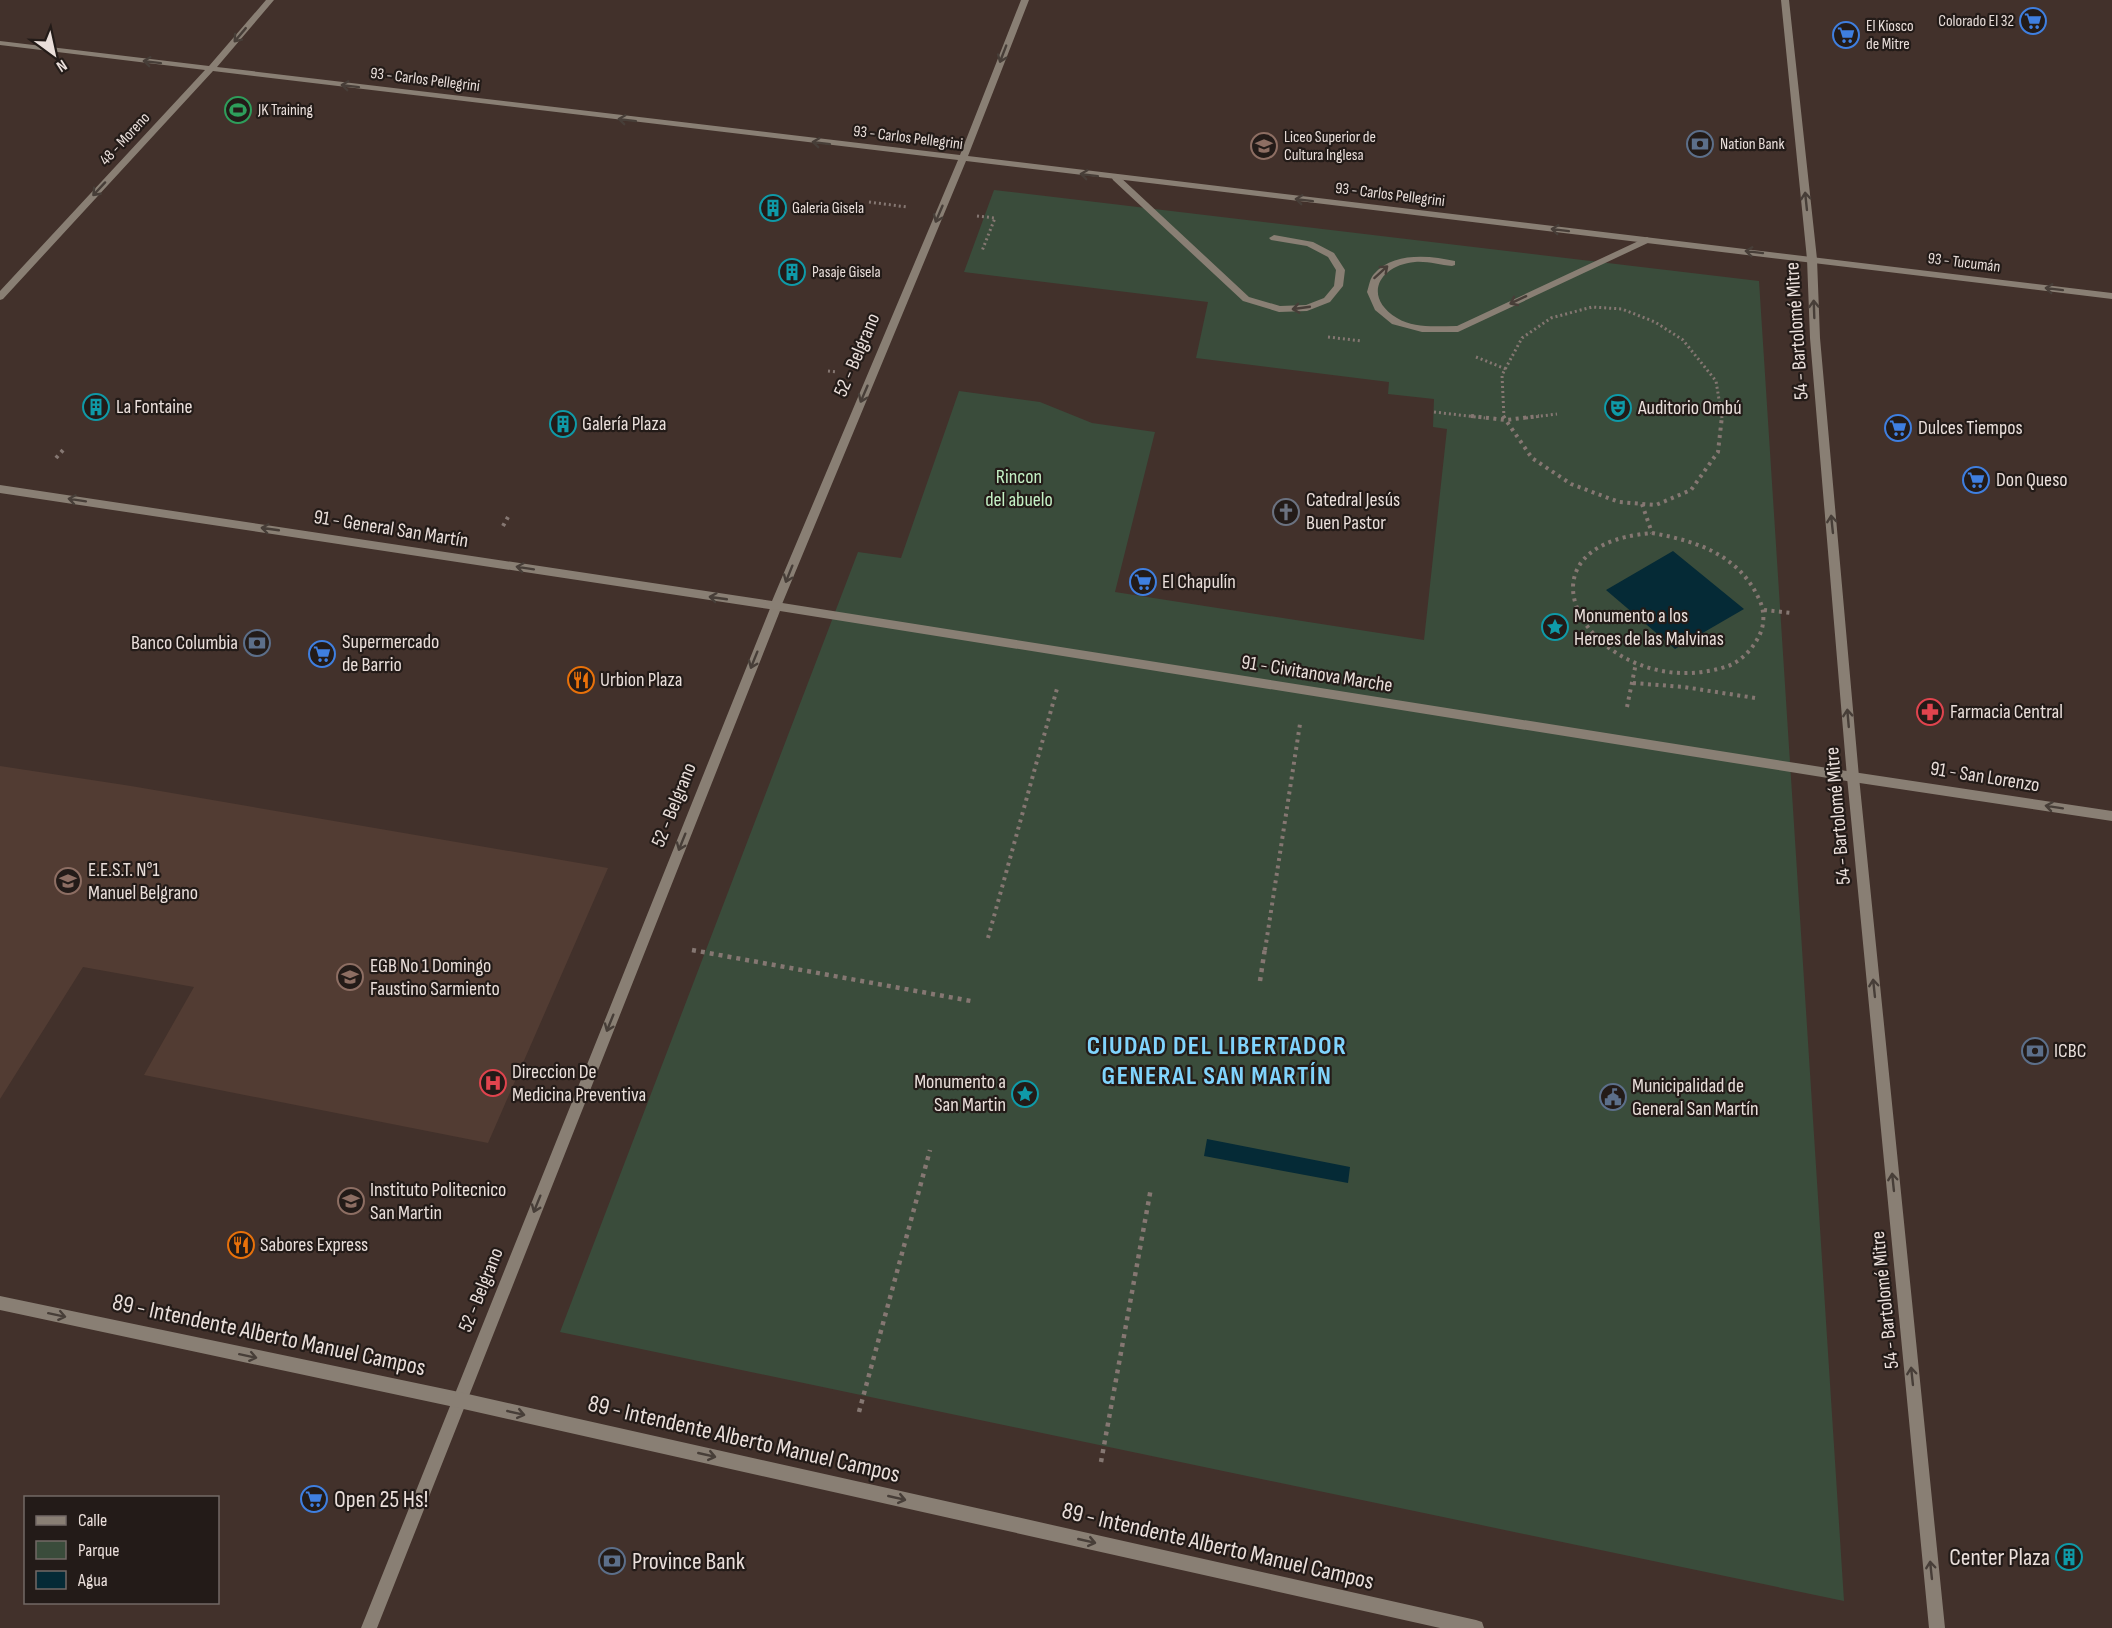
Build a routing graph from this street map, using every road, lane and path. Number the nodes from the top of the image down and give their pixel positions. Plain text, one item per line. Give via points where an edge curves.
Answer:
1 (270, 0) edge
2 (1024, 0) edge
3 (1785, 0) edge
4 (0, 43) edge
5 (210, 70) junction
6 (962, 160) junction
7 (1116, 178) junction
8 (868, 202) dead end
9 (911, 207) dead end
10 (975, 216) dead end
11 (1274, 238) dead end
12 (1647, 240) junction
13 (982, 251) dead end
14 (1812, 259) junction
15 (1452, 263) dead end
16 (2112, 296) edge
17 (0, 297) edge
18 (1434, 412) dead end
19 (1557, 414) dead end
20 (1506, 420) junction
21 (64, 448) dead end
22 (56, 458) dead end
23 (0, 489) edge
24 (1642, 504) junction
25 (508, 517) dead end
26 (503, 526) dead end
27 (1652, 533) junction
28 (776, 606) junction
29 (1764, 610) junction
30 (1792, 613) dead end
31 (1066, 653) junction
32 (1636, 663) junction
33 (1633, 683) junction
34 (1306, 690) junction
35 (1755, 698) dead end
36 (1619, 740) junction
37 (1853, 777) junction
38 (2112, 816) edge
39 (988, 938) dead end
40 (692, 950) dead end
41 (1260, 981) dead end
42 (971, 1001) dead end
43 (930, 1150) dead end
44 (1151, 1188) dead end
45 (0, 1303) edge
46 (459, 1400) junction
47 (859, 1412) dead end
48 (1101, 1462) dead end
49 (369, 1628) edge
50 (1476, 1628) edge
51 (1937, 1628) edge

1 -> 5 street, 48 - Moreno
2 -> 6 street, 52 - Belgrano
14 -> 3 street, 54 - Bartolomé Mitre
5 -> 4 street, 93 - Carlos Pellegrini
6 -> 5 street, 93 - Carlos Pellegrini
5 -> 17 street, 48 - Moreno
7 -> 6 street, 93 - Carlos Pellegrini
6 -> 28 street, 52 - Belgrano
11 -> 7 street via 1311,244 1338,262 1341,286 1332,297 1300,310 1281,310 1246,299
12 -> 7 street, 93 - Carlos Pellegrini
8 - 9 path
10 - 13 path via 995,218
14 -> 12 street, 93 - Carlos Pellegrini
12 -> 15 street via 1458,329 1439,332 1399,324 1374,303 1372,284 1384,268 1416,258
16 -> 14 street, 93 - Tucumán
37 -> 14 street, 54 - Bartolomé Mitre via 1815,338
18 - 20 path
19 - 20 path
20 - 24 path via 1532,458 1571,484 1619,502
20 - 24 path via 1502,375 1522,338 1551,318 1592,307 1622,309 1655,322 1683,340 1716,381 1723,422 1718,452 1691,490 1656,505
21 - 22 path
28 -> 23 street, 91 - General San Martín
24 - 27 path
25 - 26 path
27 - 29 path via 1683,538 1713,549 1737,566 1755,587
27 - 32 path via 1623,536 1599,546 1581,561 1572,582 1574,605 1587,628 1609,648
28 - 31 street, 91 - Civitanova Marche
28 -> 46 street, 52 - Belgrano
29 - 30 path
29 - 32 path via 1762,632 1750,652 1729,666 1701,672 1669,672
31 - 34 street, 91 - Civitanova Marche
31 - 39 path
32 - 33 path
33 - 35 path
33 - 36 path
34 - 36 street, 91 - Civitanova Marche
34 - 41 path
36 - 37 street, 91 - Civitanova Marche
38 -> 37 street, 91 - San Lorenzo
51 -> 37 street, 54 - Bartolomé Mitre
40 - 42 path
43 - 47 path
44 - 48 path
45 -> 46 street, 89 - Intendente Alberto Manuel Campos
46 - 49 street, 52 - Belgrano
46 -> 50 street, 89 - Intendente Alberto Manuel Campos

